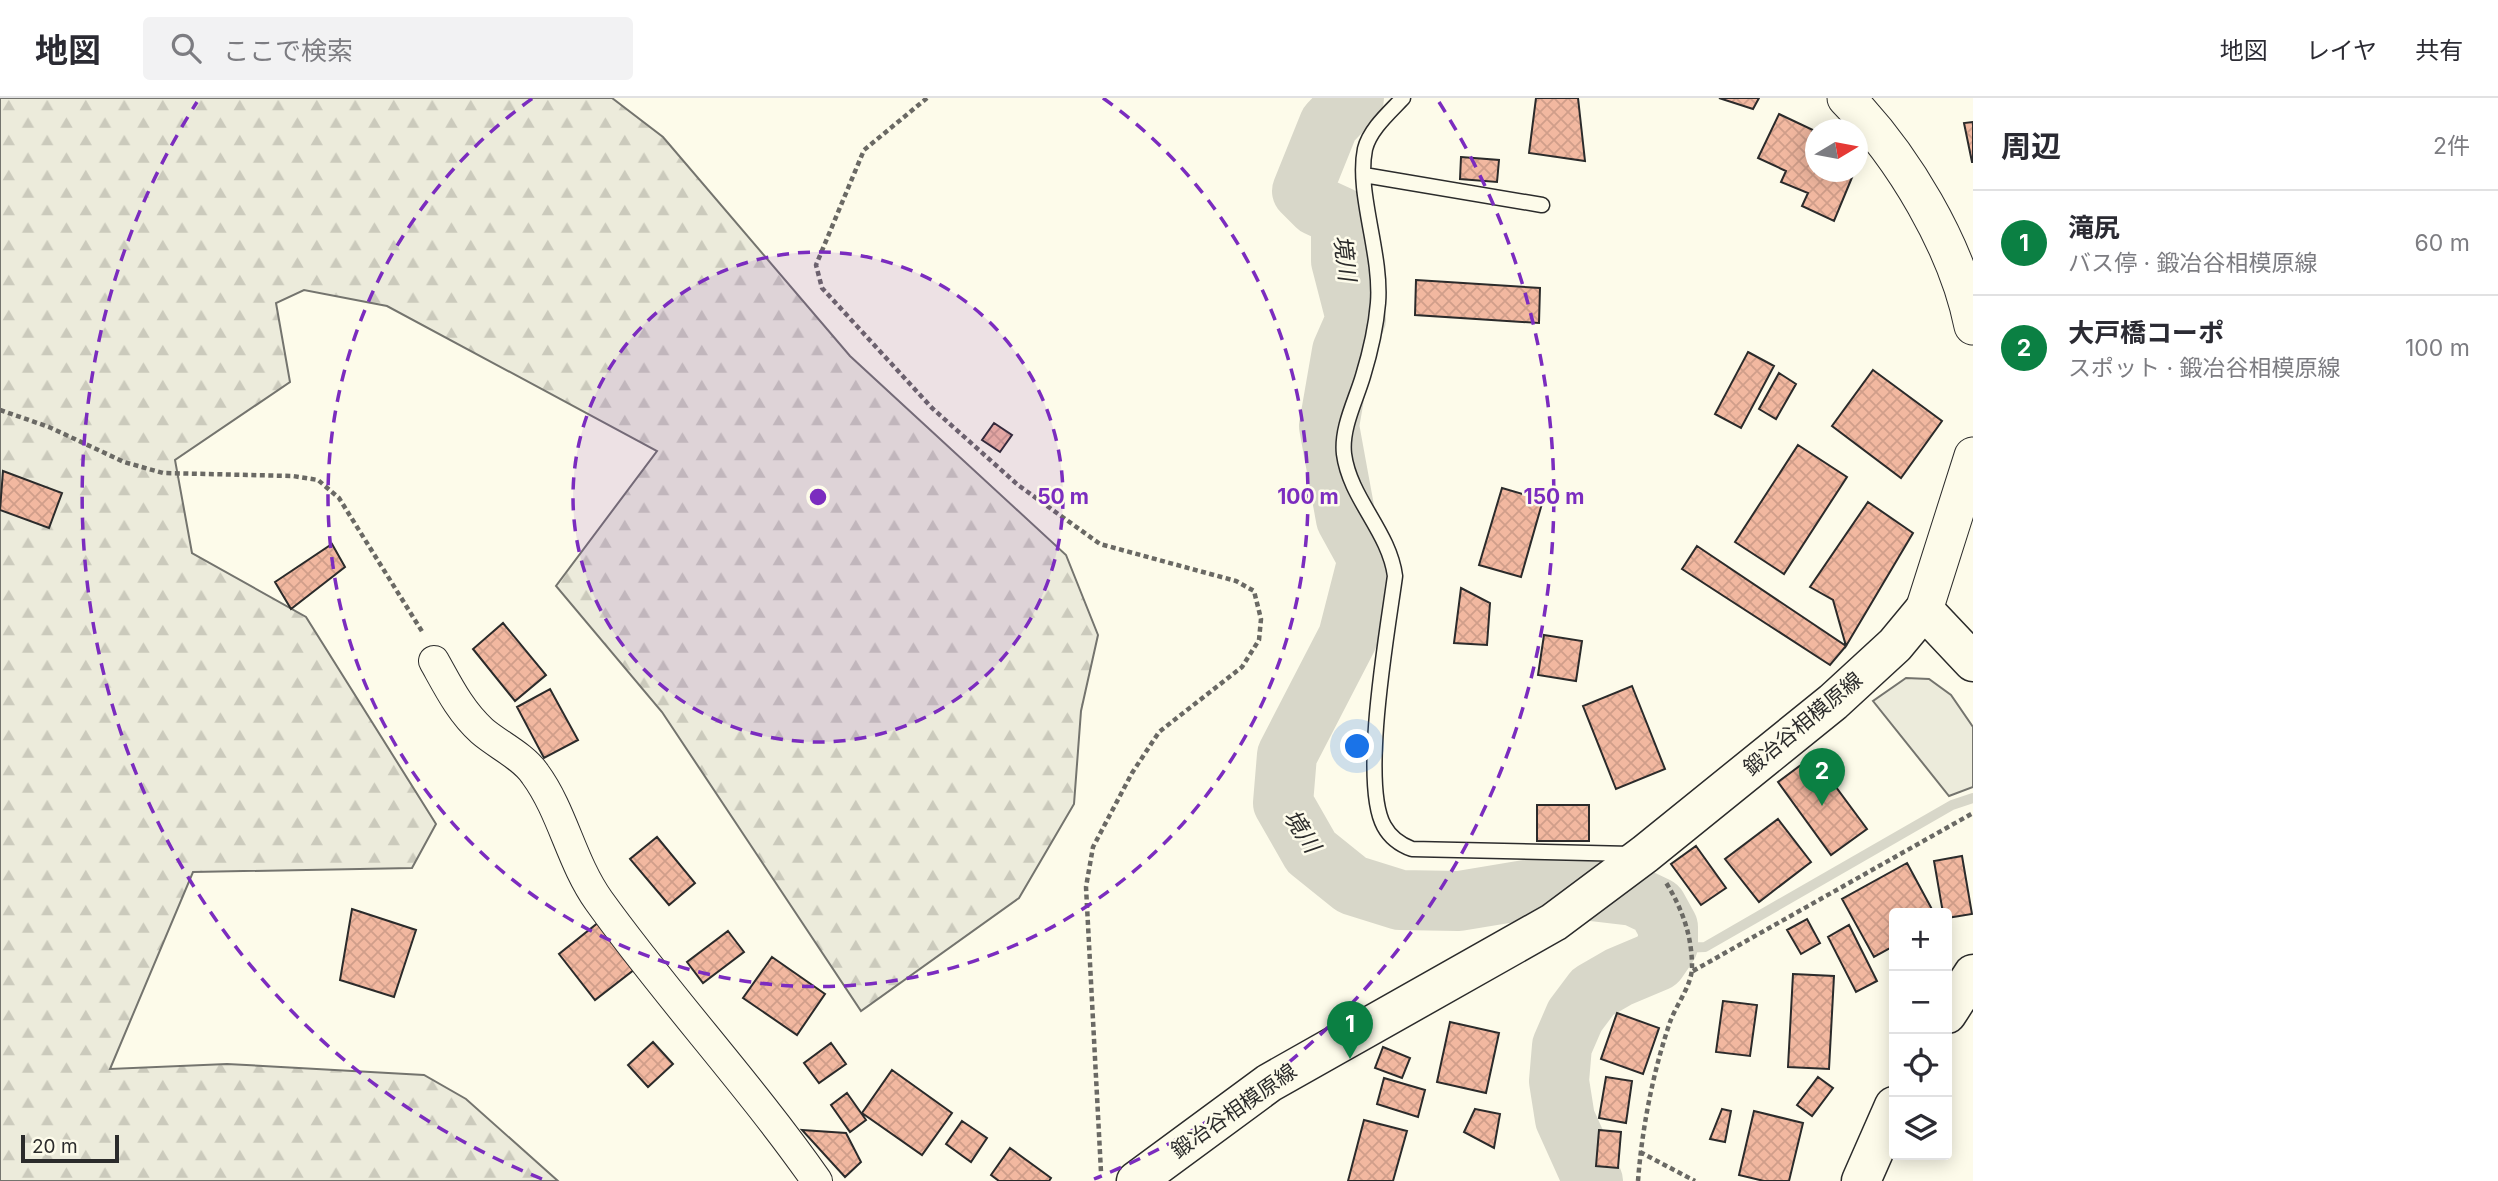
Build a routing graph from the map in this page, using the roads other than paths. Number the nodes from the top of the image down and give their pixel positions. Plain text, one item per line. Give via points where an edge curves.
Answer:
1 (1404, 98) edge
2 (1846, 98) edge
3 (1364, 175) junction
4 (1542, 205) dead end
5 (1973, 326) edge
6 (1973, 456) edge
7 (1924, 610) junction
8 (434, 661) road end
9 (1973, 662) edge
10 (1631, 864) junction
11 (1973, 974) edge
12 (1952, 1006) edge
13 (1889, 1117) edge
14 (817, 1181) edge
15 (1136, 1181) edge
16 (1861, 1181) edge

1 - 3 lane via 1367,141
2 - 5 street via 1879,134 1929,215 1963,288
3 - 4 lane
3 - 10 lane via 1376,246 1378,302 1344,453 1356,492 1389,551 1395,576 1376,732 1377,793 1383,825 1412,849
6 - 7 street
7 - 9 main road
7 - 10 main road, 鍛冶谷相模原線 via 1895,645 1833,702
8 - 14 street via 456,702 480,729 533,771 549,795 562,832 597,900 781,1129
10 - 15 main road, 鍛冶谷相模原線 via 1554,922 1269,1083
11 - 12 main road
13 - 16 main road

